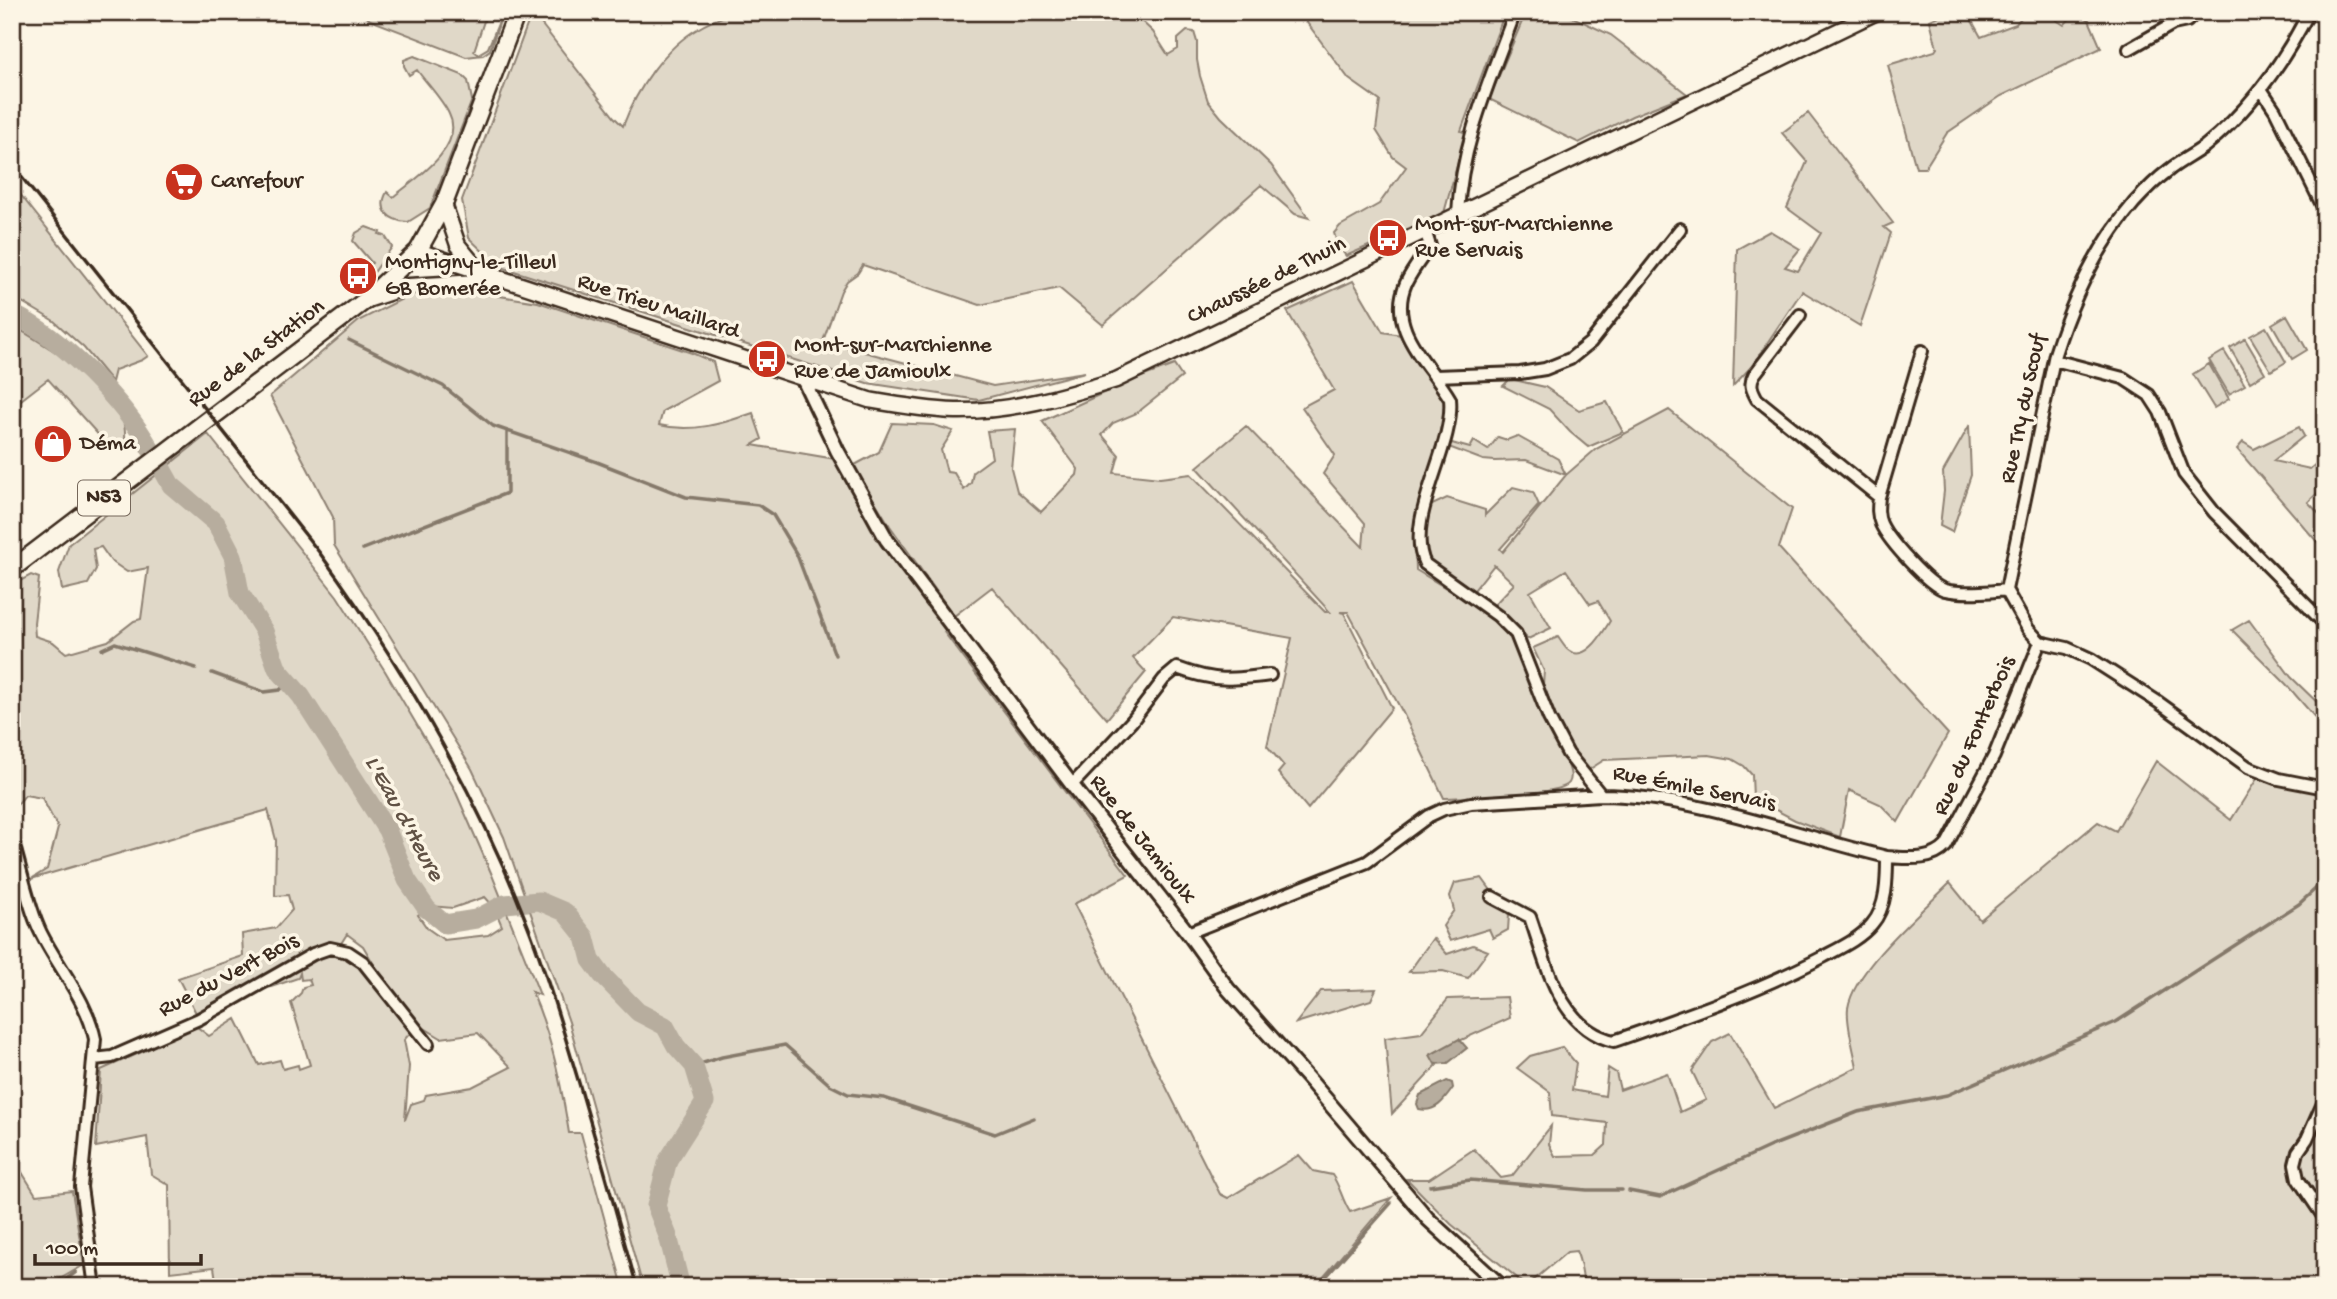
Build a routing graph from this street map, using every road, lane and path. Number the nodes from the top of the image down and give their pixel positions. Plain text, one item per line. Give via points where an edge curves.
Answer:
1 (517, 12) edge
2 (1516, 12) edge
3 (1877, 12) edge
4 (2196, 12) edge
5 (2309, 12) edge
6 (2129, 49) dead end
7 (2261, 89) junction
8 (444, 204) junction
9 (2325, 211) edge
10 (1458, 214) junction
11 (1680, 229) dead end
12 (1424, 230) junction
13 (418, 251) junction
14 (482, 274) junction
15 (500, 280) junction
16 (366, 300) junction
17 (1800, 315) dead end
18 (1922, 351) dead end
19 (2054, 360) junction
20 (1435, 376) junction
21 (803, 379) junction
22 (1879, 497) junction
23 (12, 569) edge
24 (2006, 590) junction
25 (2325, 624) edge
26 (2040, 642) junction
27 (1270, 675) dead end
28 (1072, 785) junction
29 (2325, 788) edge
30 (1601, 795) junction
31 (12, 840) edge
32 (1887, 857) junction
33 (1492, 897) dead end
34 (1188, 933) junction
35 (428, 1045) dead end
36 (94, 1059) junction
37 (2325, 1099) edge
38 (2325, 1219) edge
39 (95, 1287) edge
40 (1503, 1287) edge

1 - 8 main road, Rue de la Station / N53
2 - 10 street via 1471,135
3 - 10 main road, Chaussée de Thuin
4 - 6 street
5 - 7 street, Rue Try du Scouf via 2293,45
7 - 9 street
7 - 19 street, Rue Try du Scouf via 2226,128 2167,171 2107,237 2067,316
8 - 13 main road, Rue de la Station / N53
8 - 14 main road via 458,245
10 - 12 main road, Chaussée de Thuin
11 - 20 street via 1591,342 1570,359 1520,373
12 - 20 street, Rue Émile Servais via 1430,246 1406,283 1401,320
12 - 21 main road, Chaussée de Thuin via 1115,380 1070,395 957,411 869,400
13 - 14 main road, Rue Trieu Maillard
13 - 16 main road, Rue de la Station / N53
14 - 15 main road, Rue Trieu Maillard
15 - 16 main road via 409,286
15 - 21 main road, Rue Trieu Maillard
16 - 23 main road, Rue de la Station / N53
17 - 22 street via 1754,374 1753,392 1763,405
18 - 22 street
19 - 24 street, Rue Try du Scouf
19 - 25 street via 2123,378 2149,395 2184,474 2214,512
20 - 30 street, Rue Émile Servais via 1450,399 1451,410 1424,510 1422,560 1516,634 1549,718 1569,754
21 - 28 street, Rue de Jamioulx via 887,540
22 - 24 street via 1877,510 1886,533 1929,581 1945,590
24 - 26 street
26 - 29 street, Rue du Fonterbois via 2091,659 2248,766 2279,779
26 - 32 street, Rue du Fonterbois via 1994,756 1946,846 1927,857
27 - 28 street via 1218,680 1177,668
28 - 34 street, Rue de Jamioulx
30 - 32 street, Rue Émile Servais via 1650,797 1701,808
30 - 34 street via 1471,803 1444,809 1367,862
31 - 36 street via 40,931 92,1024
32 - 33 street via 1879,913 1857,938 1785,977 1614,1041 1585,1027 1563,1003 1530,917
34 - 40 street, Rue de Jamioulx via 1228,989 1420,1210
35 - 36 street, Rue du Vert Bois via 363,962 330,948 199,1018 112,1057
36 - 39 street via 81,1187
37 - 38 street via 2295,1164 2298,1180

